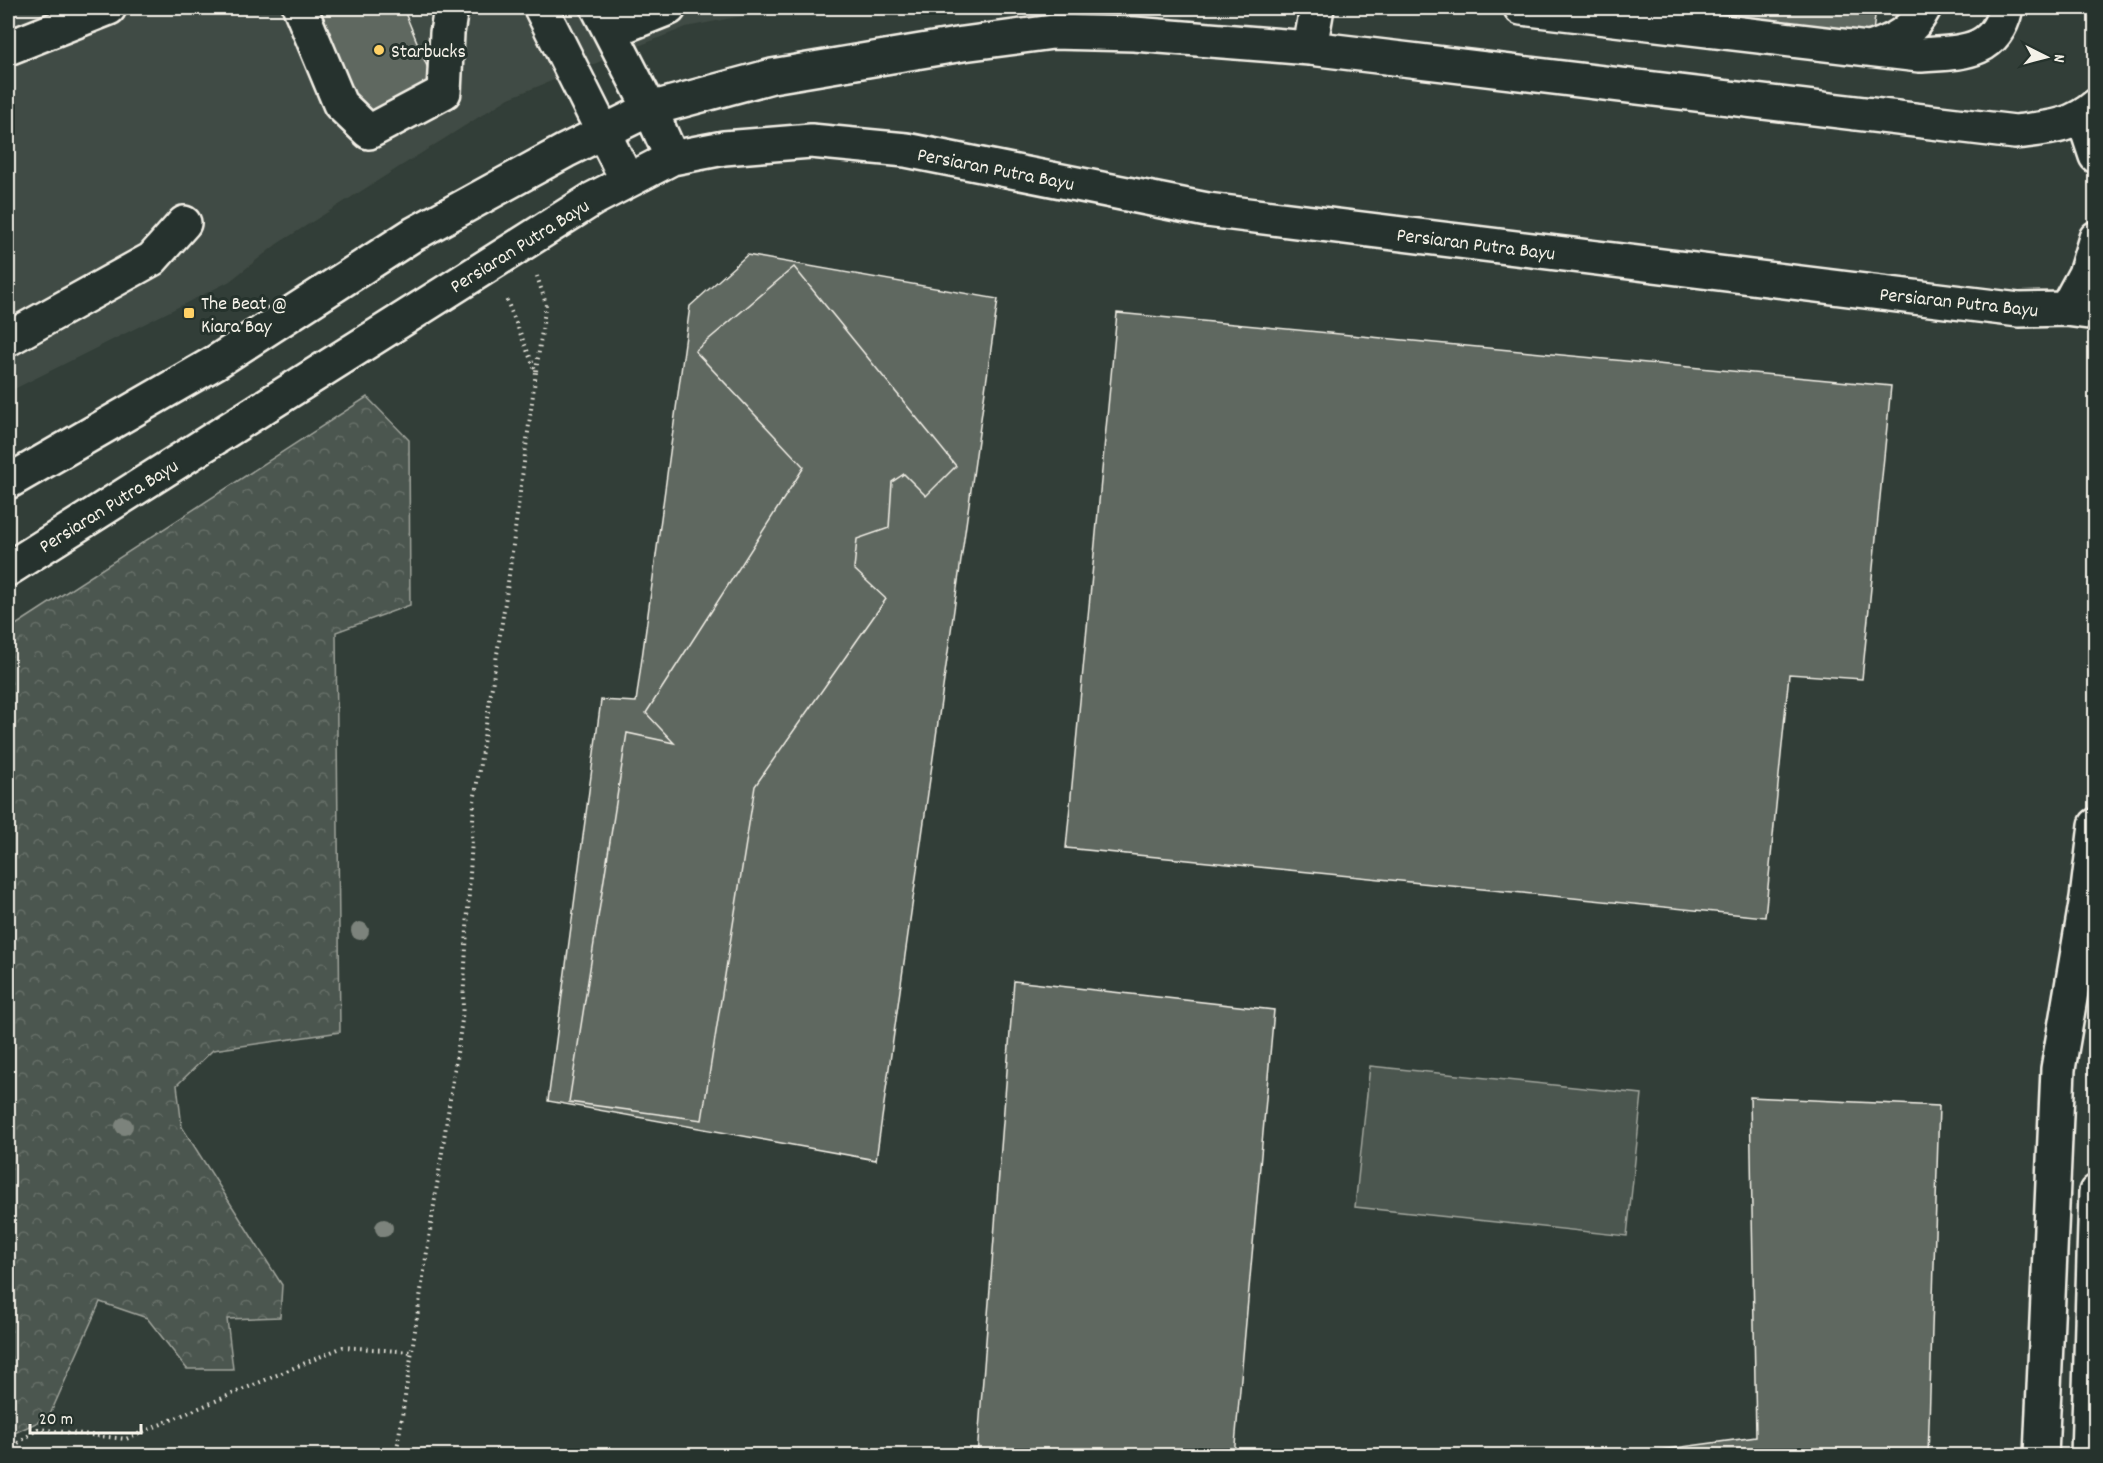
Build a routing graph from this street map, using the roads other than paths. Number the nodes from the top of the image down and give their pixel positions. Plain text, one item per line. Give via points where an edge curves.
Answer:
1 (109, 8) edge
2 (300, 8) edge
3 (451, 8) edge
4 (541, 8) edge
5 (669, 8) edge
6 (1317, 8) edge
7 (1521, 8) edge
8 (1924, 8) edge
9 (2006, 8) edge
10 (61, 16) edge
11 (605, 19) edge
12 (8, 48) edge
13 (1310, 48) junction
14 (1870, 49) junction
15 (650, 109) junction
16 (2089, 112) edge
17 (604, 132) junction
18 (2096, 156) edge
19 (672, 158) junction
20 (627, 180) junction
21 (184, 223) dead end
22 (2096, 238) edge
23 (2081, 311) edge
24 (8, 339) edge
25 (8, 482) edge
26 (8, 569) edge
27 (2096, 825) edge
28 (2096, 1192) edge
29 (2042, 1455) edge
30 (2088, 1455) edge

1 - 10 street
2 - 3 street via 340,104 369,132 444,92
4 - 17 street
5 - 11 street
6 - 13 street
7 - 14 street
8 - 14 street via 1916,24 1892,41
9 - 14 street via 1991,39 1969,52 1919,55
10 - 12 street
11 - 15 street
13 - 15 street via 1134,34 1053,32 772,76
13 - 16 street via 2015,132 2056,128
15 - 17 street
15 - 19 street
16 - 18 street
17 - 20 street
17 - 25 street via 414,234 216,362
19 - 20 street, Persiaran Putra Bayu
19 - 23 street, Persiaran Putra Bayu via 724,148 811,141 906,150 1207,210 2019,310
20 - 26 street, Persiaran Putra Bayu
21 - 24 street via 152,259
22 - 23 street via 2085,274
27 - 29 street via 2058,1069
28 - 30 street

